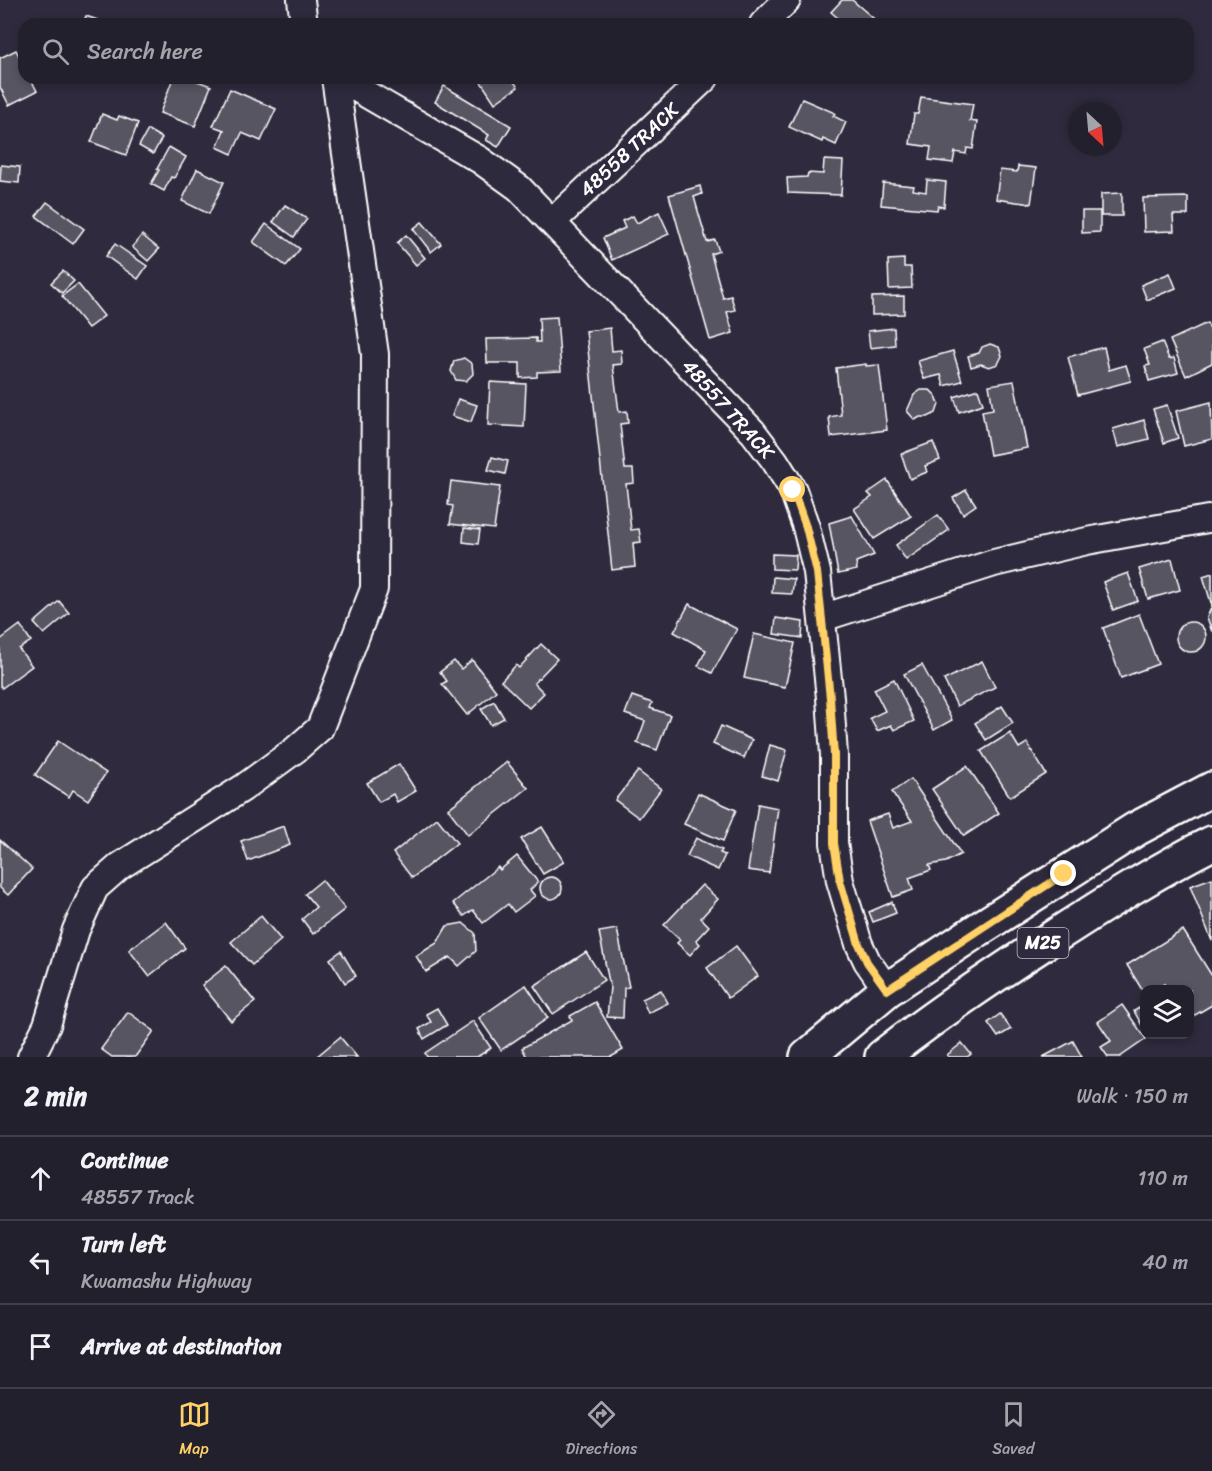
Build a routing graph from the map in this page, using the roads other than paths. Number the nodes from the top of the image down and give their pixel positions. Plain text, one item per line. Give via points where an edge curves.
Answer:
1 (301, 0) edge
2 (787, 0) edge
3 (303, 18) edge
4 (769, 18) edge
5 (335, 84) edge
6 (352, 84) edge
7 (699, 84) edge
8 (553, 222) junction
9 (1208, 519) dead end
10 (822, 618) junction
11 (1212, 789) edge
12 (1212, 843) edge
13 (887, 990) junction
14 (30, 1057) edge
15 (807, 1057) edge
16 (882, 1057) edge

1 - 3 street
2 - 4 street
5 - 14 street via 375,354 374,589 320,728 296,750 120,866 95,888 76,930 47,1025
6 - 8 street, 48557 TRACK via 480,160 519,188
7 - 8 street, 48558 TRACK
8 - 10 street, 48557 TRACK via 753,432 775,460 793,490 806,527 817,572
9 - 10 street via 994,563
10 - 13 street, 48557 TRACK via 834,755 834,843 840,881 859,944
11 - 13 main road, M25 via 1136,829
12 - 16 main road, M25 via 1015,962
13 - 15 main road, M25

